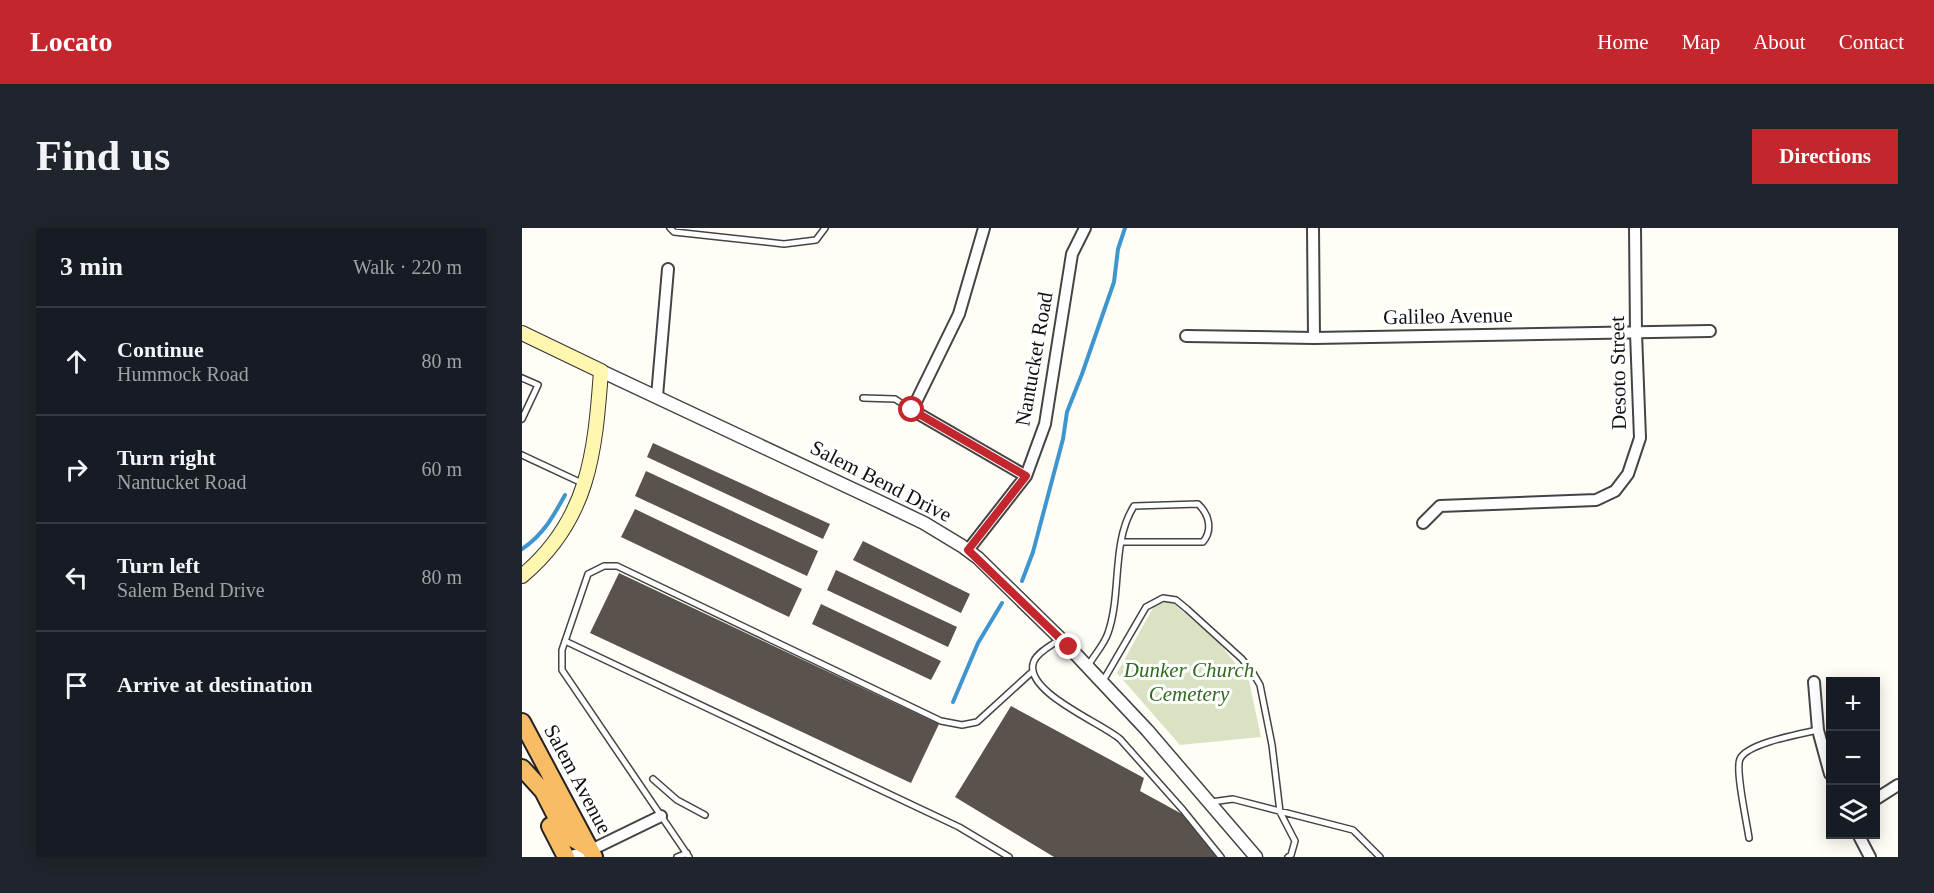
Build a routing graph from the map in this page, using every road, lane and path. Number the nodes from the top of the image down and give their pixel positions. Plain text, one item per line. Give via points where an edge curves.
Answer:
1 (670, 228) edge
2 (825, 228) edge
3 (984, 228) edge
4 (1085, 228) edge
5 (1313, 228) edge
6 (1635, 228) edge
7 (668, 269) dead end
8 (1710, 332) dead end
9 (522, 333) edge
10 (1636, 333) junction
11 (1186, 336) dead end
12 (1314, 338) junction
13 (601, 371) junction
14 (522, 378) edge
15 (657, 396) junction
16 (863, 398) dead end
17 (912, 410) junction
18 (522, 419) edge
19 (522, 455) edge
20 (1026, 476) junction
21 (585, 485) junction
22 (1423, 523) dead end
23 (1122, 542) junction
24 (968, 550) junction
25 (522, 576) edge
26 (1060, 639) junction
27 (565, 641) junction
28 (1087, 667) junction
29 (1033, 671) junction
30 (1814, 682) dead end
31 (1102, 683) junction
32 (522, 722) edge
33 (1818, 730) junction
34 (522, 748) edge
35 (1826, 759) edge
36 (522, 770) edge
37 (548, 770) junction
38 (652, 779) dead end
39 (1898, 785) edge
40 (1880, 796) edge
41 (1210, 802) junction
42 (1280, 812) junction
43 (705, 815) dead end
44 (661, 816) junction
45 (1749, 838) dead end
46 (1861, 839) edge
47 (593, 853) edge
48 (688, 855) edge
49 (567, 857) edge
50 (677, 857) edge
51 (1009, 857) edge
52 (1221, 857) edge
53 (1256, 857) edge
54 (1287, 857) edge
55 (1380, 857) edge
56 (1870, 857) edge

1 - 2 lane via 674,232 784,244 816,240
3 - 17 street via 958,314
4 - 20 street, Nantucket Road via 1072,254 1045,424
5 - 12 street
6 - 10 street, Desoto Street
7 - 15 street
8 - 10 street, Galileo Avenue
9 - 13 main road, Salem Bend Drive
10 - 12 street, Galileo Avenue
10 - 22 street, Desoto Street via 1640,438 1628,474 1615,491 1596,500 1440,506
11 - 12 street, Galileo Avenue
13 - 15 street, Salem Bend Drive
13 - 21 main road
14 - 18 lane via 538,385
15 - 24 street, Salem Bend Drive via 915,519
16 - 17 lane via 895,399
17 - 20 street
19 - 21 lane
20 - 24 street, Nantucket Road
21 - 25 main road via 563,531
23 - 23 lane via 1127,516 1134,506 1198,504 1208,517 1208,536 1203,542
23 - 28 lane via 1107,635
24 - 26 street, Salem Bend Drive
26 - 28 street, Salem Bend Drive
26 - 29 lane via 1034,661
27 - 29 lane via 588,574 604,566 617,566 941,721 962,725 977,722
27 - 44 lane via 562,670
27 - 51 lane via 958,827
28 - 31 street, Salem Bend Drive
29 - 52 lane via 1047,693 1120,739
30 - 33 street
31 - 41 street, Salem Bend Drive
31 - 42 lane via 1146,607 1163,598 1176,600 1242,659 1260,685
32 - 37 highway, Salem Avenue
33 - 35 street
33 - 45 lane via 1750,749 1740,757 1738,769
34 - 37 highway
36 - 47 highway via 543,791 566,834
36 - 49 highway
37 - 47 highway, Salem Avenue
38 - 43 lane via 676,800
39 - 40 street
41 - 42 lane via 1233,799
41 - 53 street, Salem Bend Drive
42 - 54 lane via 1295,841
42 - 55 lane via 1353,830
44 - 47 street
44 - 48 lane
46 - 56 street
47 - 49 street
48 - 50 lane

